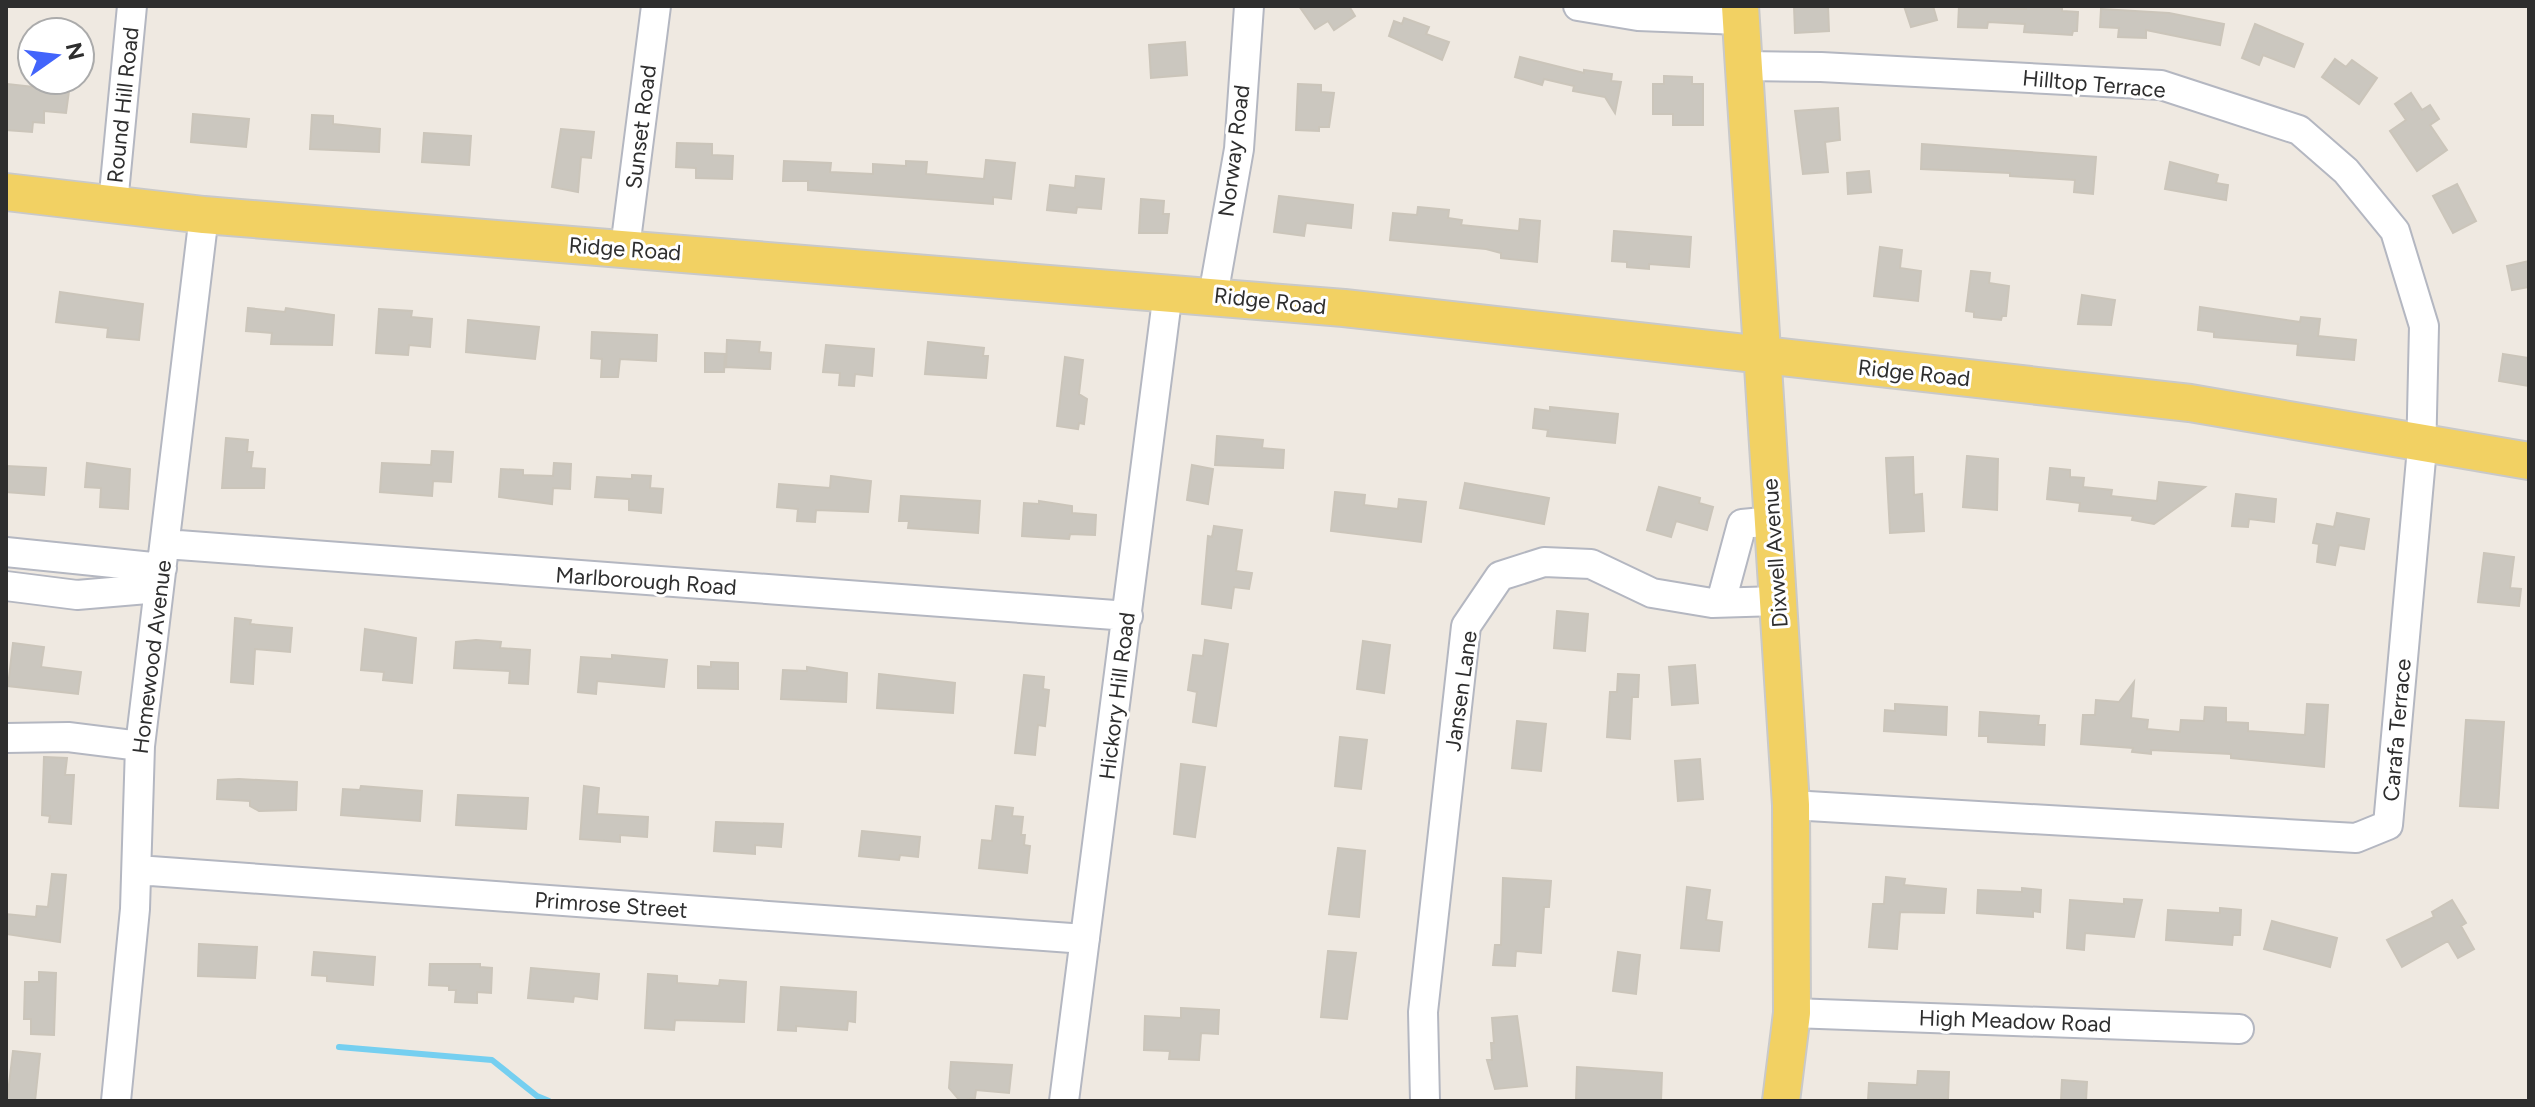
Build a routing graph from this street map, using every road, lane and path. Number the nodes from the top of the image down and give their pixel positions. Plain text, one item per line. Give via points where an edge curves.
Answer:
1 (132, 6) edge
2 (656, 6) edge
3 (1249, 6) edge
4 (1578, 6) edge
5 (1740, 13) edge
6 (1744, 66) junction
7 (6, 192) edge
8 (113, 204) junction
9 (204, 215) junction
10 (2395, 231) joint
11 (625, 248) junction
12 (1168, 292) junction
13 (1213, 296) junction
14 (1763, 355) junction
15 (2421, 440) junction
16 (2529, 461) edge
17 (1773, 521) junction
18 (6, 552) edge
19 (162, 566) junction
20 (6, 586) edge
21 (1778, 601) junction
22 (1721, 602) junction
23 (1128, 616) junction
24 (6, 738) edge
25 (140, 746) junction
26 (1791, 805) junction
27 (137, 870) junction
28 (1085, 939) junction
29 (1792, 1013) junction
30 (2239, 1029) dead end
31 (116, 1101) edge
32 (1065, 1101) edge
33 (1425, 1101) edge
34 (1781, 1101) edge

1 - 8 street, Round Hill Road
2 - 11 street, Sunset Road
3 - 13 street, Norway Road via 1239,149
4 - 5 street via 1638,16
5 - 6 main road, Dixwell Avenue
6 - 10 street, Hilltop Terrace via 2161,85 2299,130 2346,171
6 - 14 main road, Dixwell Avenue
7 - 8 main road, Ridge Road
8 - 9 main road, Ridge Road
9 - 11 main road, Ridge Road
9 - 19 street, Homewood Avenue
10 - 15 street, Carafa Terrace via 2424,326
11 - 12 main road, Ridge Road
12 - 13 main road, Ridge Road
12 - 23 street, Hickory Hill Road
13 - 14 main road, Ridge Road
14 - 15 main road, Ridge Road via 2174,401
14 - 17 main road, Dixwell Avenue
15 - 16 main road, Ridge Road
15 - 26 street, Carafa Terrace via 2388,825 2356,838
17 - 21 main road, Dixwell Avenue
17 - 22 street via 1742,524
18 - 19 street, Marlborough Road
19 - 20 street, Marlborough Road via 77,595
19 - 23 street, Marlborough Road
19 - 25 street, Homewood Avenue
21 - 22 street, Jansen Lane
21 - 26 main road, Dixwell Avenue
22 - 33 street, Jansen Lane via 1652,593 1591,564 1544,562 1500,576 1466,626 1423,1012
23 - 28 street, Hickory Hill Road
24 - 25 street via 68,737
25 - 27 street, Homewood Avenue
26 - 29 main road, Dixwell Avenue
27 - 28 street, Primrose Street
27 - 31 street, Homewood Avenue
28 - 32 street, Hickory Hill Road
29 - 30 street, High Meadow Road
29 - 34 main road, Dixwell Avenue

